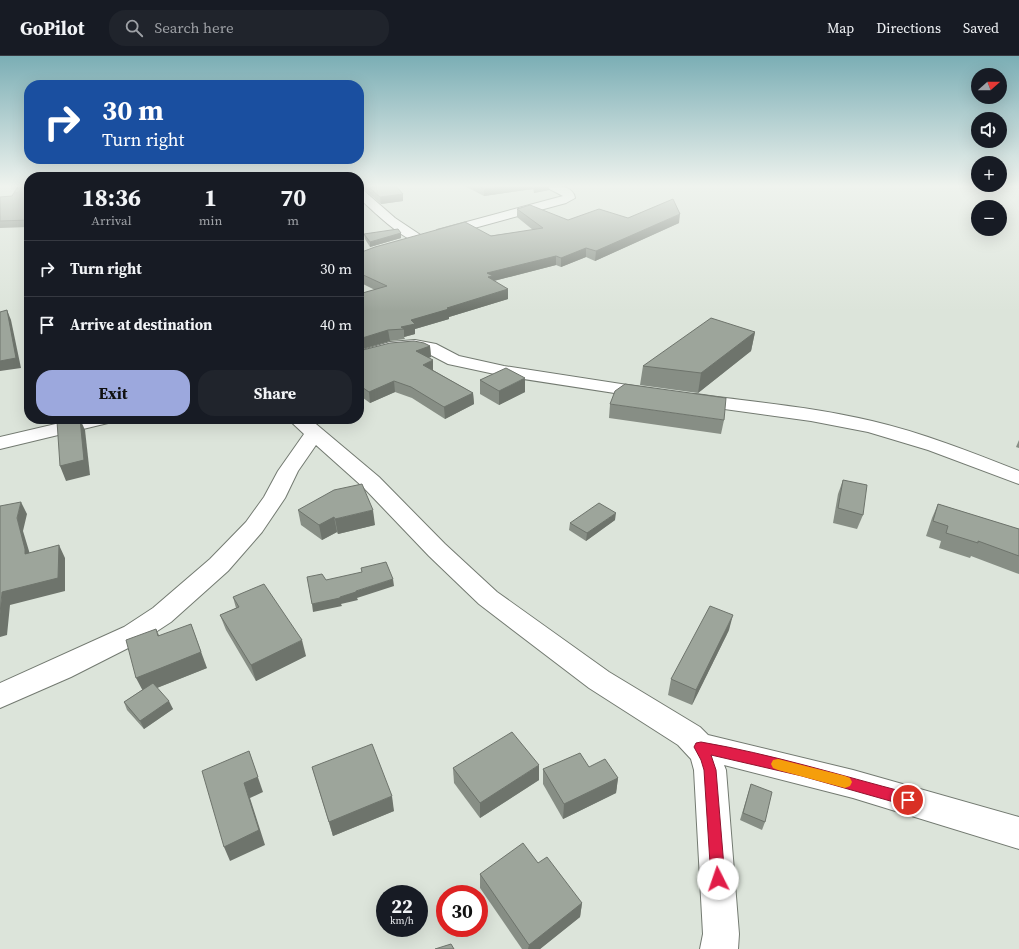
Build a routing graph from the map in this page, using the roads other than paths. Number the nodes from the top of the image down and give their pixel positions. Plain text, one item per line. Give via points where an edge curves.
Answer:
1 (399, 227) edge
2 (464, 227) edge
3 (417, 239) junction
4 (399, 244) edge
5 (364, 355) edge
6 (80, 424) edge
7 (306, 426) edge
8 (0, 443) edge
9 (1019, 478) edge
10 (0, 696) edge
11 (701, 747) junction
12 (1019, 833) edge
13 (719, 949) edge

1 - 3 street
2 - 3 street
3 - 4 street
5 - 9 street via 390,347 415,345 430,348 454,360 504,371 814,415 851,422 935,446
6 - 8 street
7 - 10 street via 274,498 254,527 219,565 162,615 132,634
7 - 11 street via 371,482 488,598 600,680 668,722
11 - 12 street via 846,782
11 - 13 street via 710,770 721,934

